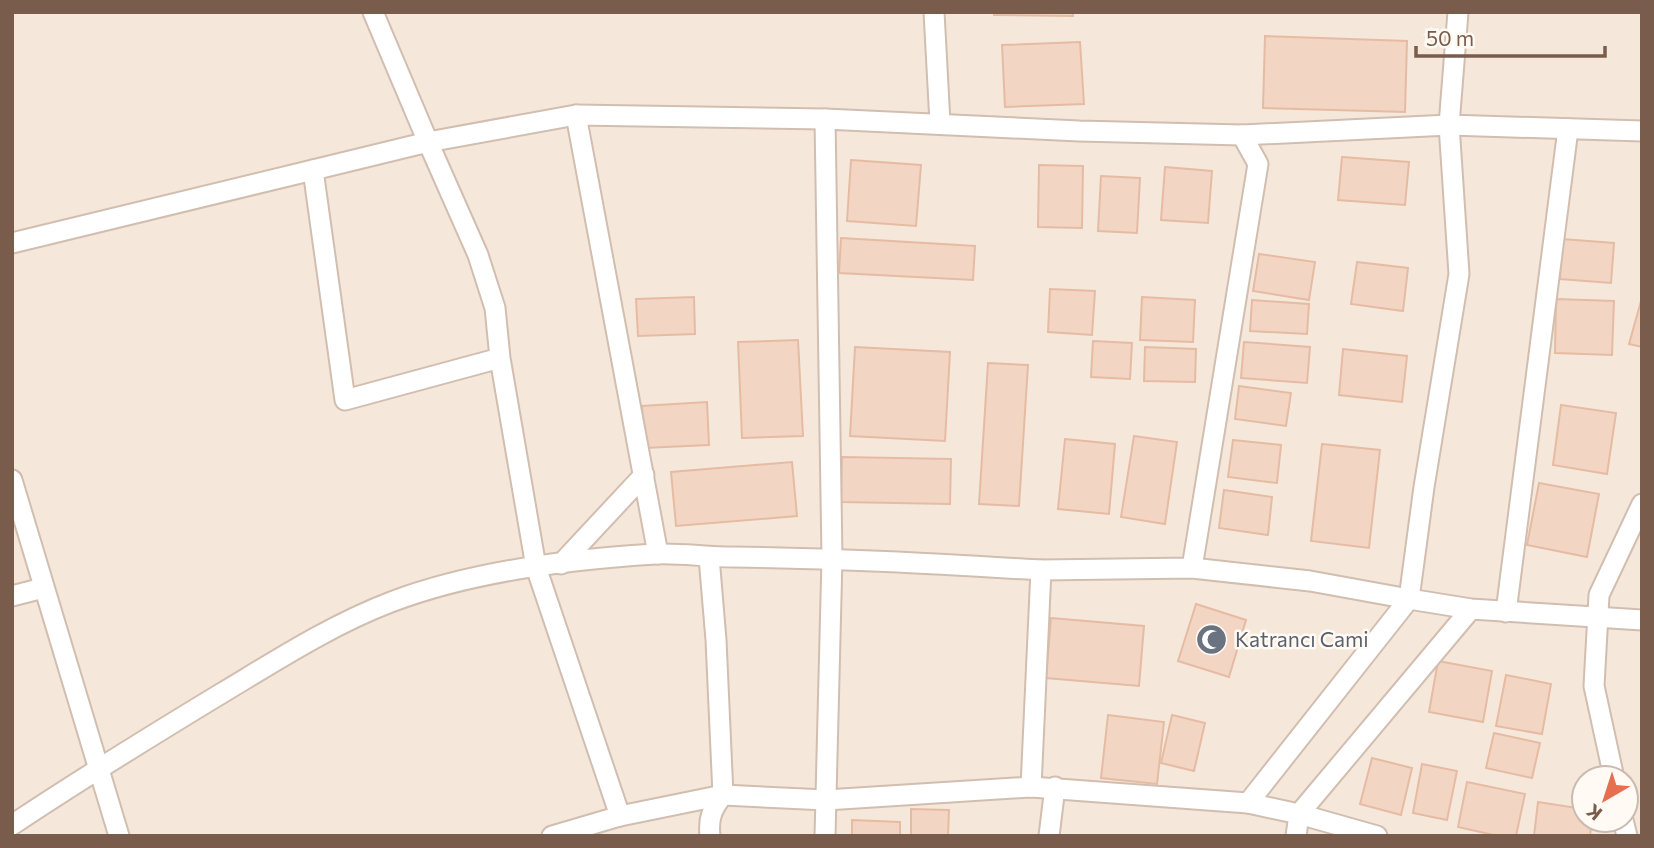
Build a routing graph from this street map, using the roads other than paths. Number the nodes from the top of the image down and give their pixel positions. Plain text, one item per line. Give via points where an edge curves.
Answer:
1 (373, 12) edge
2 (934, 12) edge
3 (1458, 12) edge
4 (576, 115) junction
5 (825, 119) junction
6 (940, 123) junction
7 (1449, 125) junction
8 (1568, 130) junction
9 (1642, 131) edge
10 (1242, 135) junction
11 (428, 142) junction
12 (313, 170) junction
13 (12, 243) edge
14 (500, 358) junction
15 (644, 475) junction
16 (12, 480) edge
17 (1642, 504) edge
18 (658, 554) junction
19 (709, 557) junction
20 (832, 558) junction
21 (561, 564) junction
22 (536, 567) junction
23 (1192, 568) junction
24 (1041, 570) junction
25 (43, 587) junction
26 (12, 596) edge
27 (1409, 599) junction
28 (1471, 609) junction
29 (1506, 612) junction
30 (1598, 619) junction
31 (1642, 620) edge
32 (1611, 764) edge
33 (99, 767) junction
34 (1031, 786) junction
35 (1055, 787) junction
36 (723, 795) junction
37 (825, 800) junction
38 (1248, 803) junction
39 (1299, 814) junction
40 (620, 816) junction
41 (12, 825) edge
42 (118, 836) edge
43 (552, 836) edge
44 (710, 836) edge
45 (825, 836) edge
46 (1049, 836) edge
47 (1296, 836) edge
48 (1377, 836) edge

1 - 11 street
2 - 6 street
3 - 7 street
4 - 5 street
4 - 11 street
4 - 15 street
5 - 6 street
5 - 20 street
6 - 10 street
7 - 8 street
7 - 10 street
7 - 27 street via 1459,274
8 - 9 street
8 - 29 street
10 - 23 street via 1258,164
11 - 12 street
11 - 14 street via 478,255 495,308
12 - 13 street
12 - 14 street via 345,400
14 - 22 street
15 - 18 street
15 - 21 street
16 - 25 street
17 - 30 street via 1599,595
18 - 19 street
18 - 21 street
19 - 20 street
19 - 36 street
20 - 24 street
20 - 37 street
21 - 22 street
22 - 33 street via 454,583 352,618
22 - 40 street
23 - 24 street
23 - 27 street via 1310,581
24 - 34 street
25 - 26 street
25 - 33 street
27 - 28 street
27 - 38 street
28 - 29 street
28 - 39 street
29 - 30 street
30 - 31 street
30 - 32 street via 1594,686
33 - 41 street
33 - 42 street
34 - 35 street
34 - 37 street
35 - 38 street
35 - 46 street
36 - 37 street
36 - 40 street
36 - 44 street via 708,821
37 - 45 street
38 - 39 street
39 - 47 street
39 - 48 street
40 - 43 street

